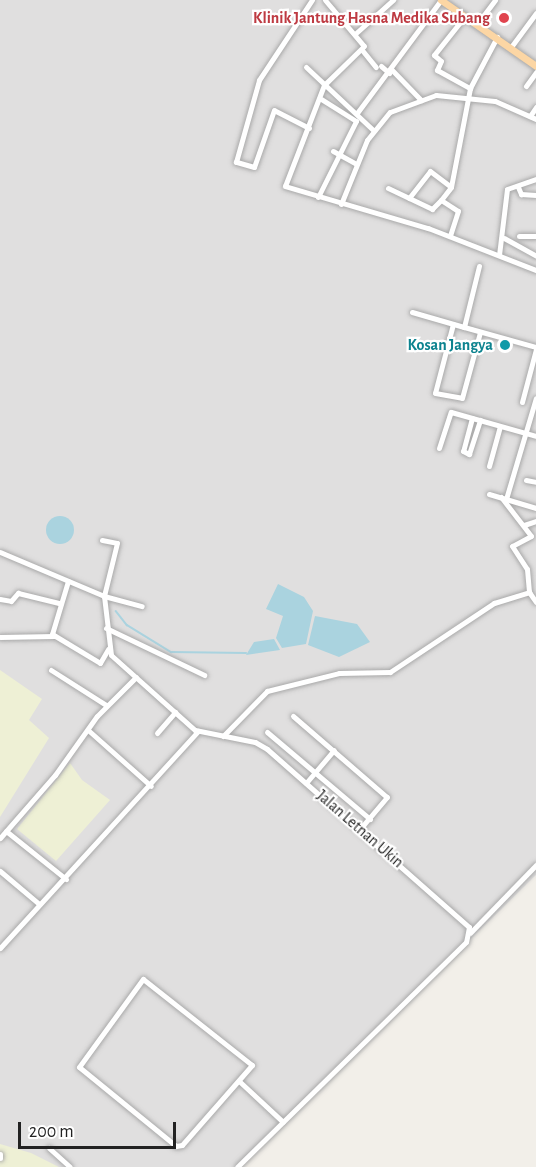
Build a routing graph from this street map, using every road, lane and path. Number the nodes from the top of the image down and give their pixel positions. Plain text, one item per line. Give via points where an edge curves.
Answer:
1 (312, 0) edge
2 (325, 0) edge
3 (393, 0) edge
4 (441, 0) edge
5 (495, 0) edge
6 (536, 13) edge
7 (465, 16) junction
8 (477, 24) junction
9 (356, 33) junction
10 (497, 37) junction
11 (511, 47) junction
12 (362, 50) junction
13 (536, 66) edge
14 (306, 67) dead end
15 (390, 72) junction
16 (536, 72) edge
17 (324, 85) junction
18 (526, 86) dead end
19 (470, 88) junction
20 (466, 98) junction
21 (321, 99) junction
22 (421, 100) junction
23 (536, 107) edge
24 (357, 113) junction
25 (533, 118) edge
26 (309, 128) junction
27 (372, 131) junction
28 (335, 153) junction
29 (356, 164) junction
30 (536, 179) edge
31 (451, 187) junction
32 (518, 187) junction
33 (388, 188) dead end
34 (536, 195) edge
35 (318, 197) junction
36 (409, 198) junction
37 (441, 200) junction
38 (341, 204) junction
39 (450, 236) junction
40 (519, 236) dead end
41 (536, 236) edge
42 (504, 238) junction
43 (499, 255) junction
44 (536, 256) edge
45 (479, 266) dead end
46 (536, 270) edge
47 (412, 312) dead end
48 (453, 324) junction
49 (464, 327) junction
50 (480, 332) junction
51 (536, 348) edge
52 (536, 398) edge
53 (522, 402) dead end
54 (472, 418) junction
55 (480, 420) junction
56 (500, 426) junction
57 (526, 433) junction
58 (536, 436) edge
59 (439, 448) dead end
60 (489, 466) dead end
61 (526, 480) dead end
62 (536, 482) edge
63 (489, 494) dead end
64 (503, 498) junction
65 (536, 508) edge
66 (536, 521) edge
67 (524, 525) junction
68 (102, 540) dead end
69 (0, 553) edge
70 (68, 581) junction
71 (529, 592) junction
72 (104, 596) junction
73 (0, 599) edge
74 (536, 602) edge
75 (59, 603) junction
76 (142, 606) dead end
77 (106, 628) junction
78 (54, 636) junction
79 (0, 637) edge
80 (108, 649) junction
81 (51, 670) dead end
82 (204, 675) dead end
83 (136, 677) junction
84 (106, 705) junction
85 (175, 712) junction
86 (293, 716) dead end
87 (88, 730) junction
88 (198, 731) junction
89 (267, 732) dead end
90 (157, 733) dead end
91 (223, 736) junction
92 (334, 750) junction
93 (315, 773) junction
94 (306, 783) junction
95 (151, 786) junction
96 (370, 819) junction
97 (359, 830) junction
98 (6, 831) junction
99 (0, 838) edge
100 (536, 866) edge
101 (0, 871) edge
102 (66, 879) junction
103 (39, 904) junction
104 (470, 933) junction
105 (0, 948) edge
106 (239, 1081) junction
107 (283, 1122) junction
108 (49, 1148) dead end
109 (70, 1167) edge
110 (237, 1167) edge

1 - 26 street via 259,80 235,161 254,167 274,110
2 - 9 street
3 - 9 street
4 - 7 main road
4 - 15 street
5 - 8 street
6 - 11 street
7 - 8 main road
7 - 19 street via 434,55 441,62 437,70
8 - 10 main road
9 - 12 street
10 - 11 main road
10 - 19 street
11 - 13 main road
12 - 15 street
12 - 17 street
14 - 17 street
15 - 22 street
15 - 24 street
16 - 18 street
17 - 21 street
17 - 24 street
19 - 20 street
20 - 22 street via 433,95
20 - 25 street via 500,102
20 - 31 street
21 - 26 street
21 - 28 street via 356,119
22 - 27 street via 390,112
23 - 25 street
24 - 27 street
26 - 35 street via 285,185
27 - 29 street
28 - 29 street
28 - 35 street
29 - 38 street
30 - 32 street
31 - 36 street via 430,171
31 - 37 street
32 - 34 street via 520,194
32 - 42 street via 506,190
33 - 36 street
35 - 38 street
36 - 37 street via 433,209
37 - 39 street via 458,211
38 - 39 street
39 - 43 street
40 - 41 street
42 - 43 street
42 - 44 street
43 - 46 street
45 - 49 street
47 - 48 street
48 - 49 street
48 - 50 street via 435,393 462,398
49 - 50 street
50 - 51 street
51 - 53 street
52 - 57 street
54 - 55 street
54 - 55 street via 463,451 468,454
54 - 59 street via 450,412
55 - 56 street
56 - 57 street
56 - 60 street
57 - 58 street
57 - 64 street
61 - 62 street
63 - 64 street
64 - 65 street
64 - 67 street
66 - 67 street
67 - 71 street via 531,537 512,546 529,575
68 - 72 street via 117,543
69 - 70 street
70 - 72 street
70 - 75 street
71 - 74 street
71 - 91 street via 477,611 390,672 339,673 267,691
72 - 76 street
72 - 77 street
73 - 75 street via 11,601 18,593
75 - 78 street
77 - 80 street
77 - 82 street
78 - 79 street
78 - 80 street via 99,663
80 - 83 street, Jalan Letnan Ukin
81 - 84 street
83 - 84 street
83 - 85 street, Jalan Letnan Ukin
84 - 87 street
85 - 88 street, Jalan Letnan Ukin
85 - 90 street
86 - 92 street
87 - 95 street
87 - 98 street
88 - 91 street, Jalan Letnan Ukin
88 - 95 street
89 - 93 street
91 - 94 street, Jalan Letnan Ukin via 258,743
92 - 93 street
92 - 96 street via 387,797
93 - 94 street
93 - 96 street
94 - 97 street, Jalan Letnan Ukin
95 - 102 street
96 - 97 street
97 - 104 street, Jalan Letnan Ukin via 465,921
98 - 99 street
98 - 102 street
100 - 104 street
101 - 103 street
102 - 103 street
103 - 105 street
104 - 107 street
106 - 106 street via 252,1065 143,979 79,1067 176,1146
106 - 107 street
107 - 110 street
108 - 109 street

